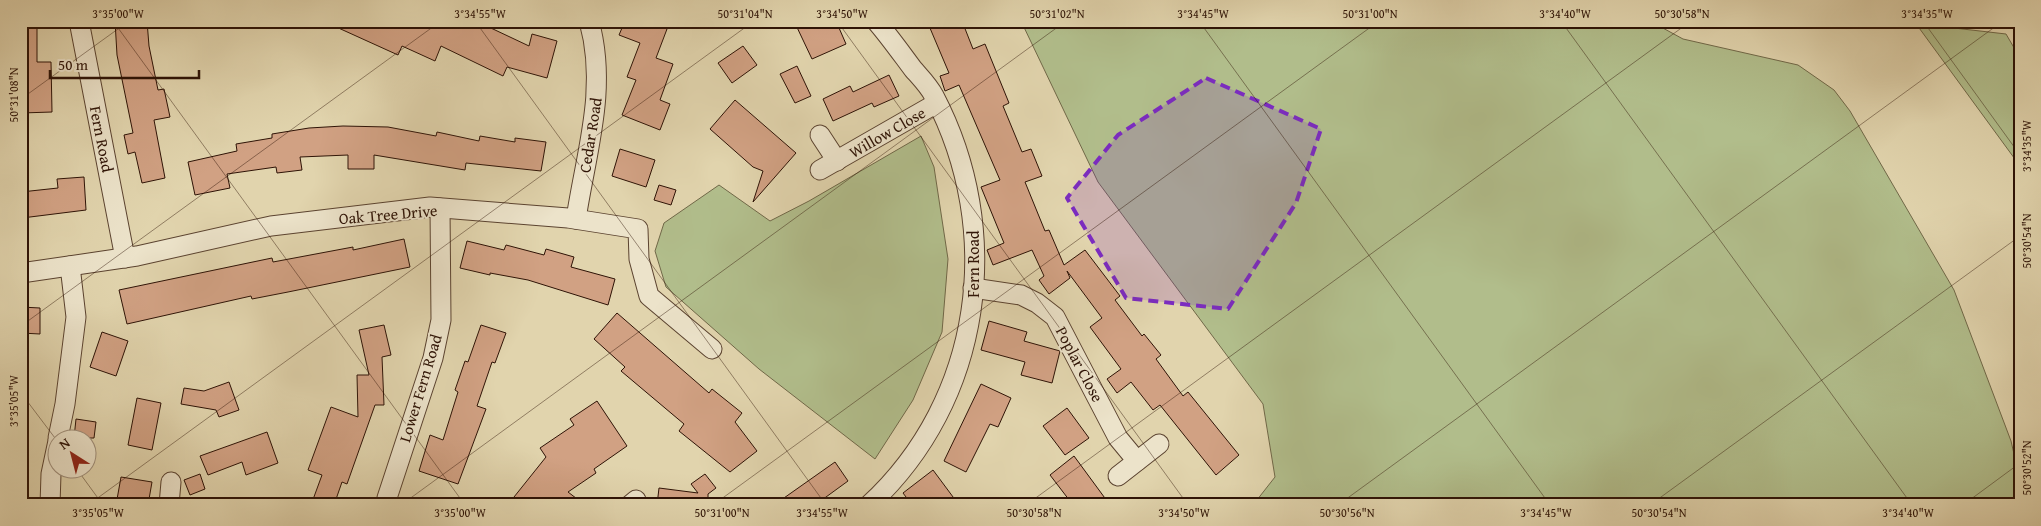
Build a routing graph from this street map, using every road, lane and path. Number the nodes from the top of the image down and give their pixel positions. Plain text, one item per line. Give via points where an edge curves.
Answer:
1 (80, 21) edge
2 (589, 21) edge
3 (876, 21) edge
4 (937, 103) junction
5 (820, 135) dead end
6 (837, 161) junction
7 (820, 170) dead end
8 (440, 208) junction
9 (576, 219) junction
10 (125, 258) junction
11 (70, 266) junction
12 (21, 273) edge
13 (974, 288) junction
14 (712, 349) dead end
15 (60, 428) edge
16 (1158, 444) dead end
17 (1137, 461) junction
18 (1118, 476) dead end
19 (51, 478) edge
20 (171, 482) dead end
21 (50, 505) edge
22 (169, 505) edge
23 (387, 505) edge
24 (870, 505) edge

1 - 10 street, Fern Road
2 - 9 street, Cedar Road via 594,39 598,95
3 - 4 street, Fern Road
4 - 6 street, Willow Close
4 - 13 street, Fern Road via 960,156 973,216
5 - 6 street, Willow Close
6 - 7 street, Willow Close
8 - 9 street, Oak Tree Drive
8 - 10 street, Oak Tree Drive via 271,226
8 - 23 street, Lower Fern Road via 440,320 433,358 404,440 386,498
9 - 14 street, Oak Tree Drive via 638,229 639,259 649,296
10 - 11 street, Oak Tree Drive
11 - 12 street, Oak Tree Drive
11 - 15 street via 76,317
13 - 17 street, Poplar Close via 1021,295 1055,317 1118,438
13 - 24 street, Fern Road via 962,359 944,405 921,447
16 - 17 street
17 - 18 street
19 - 21 street
20 - 22 street

